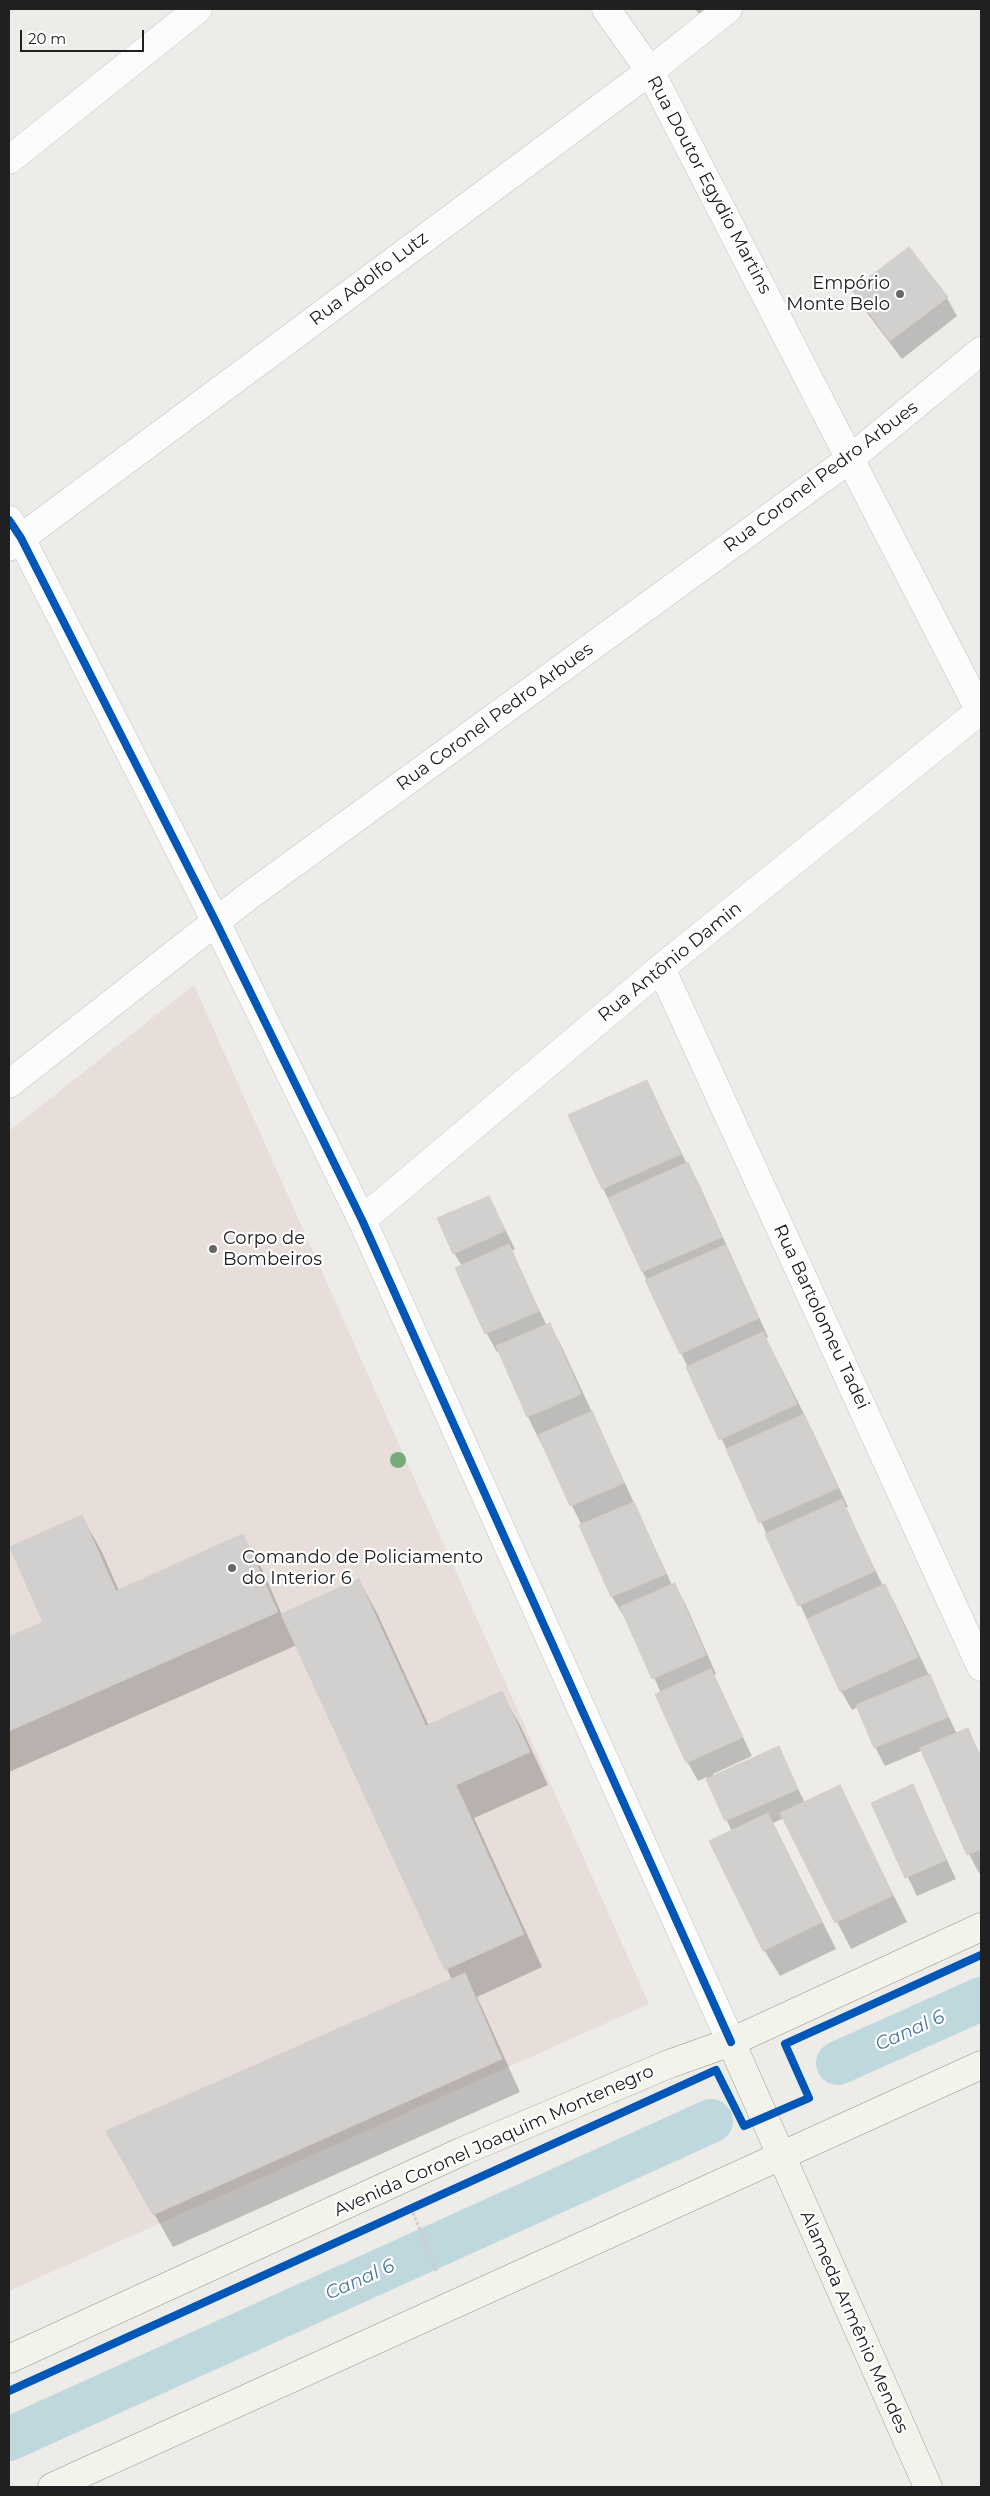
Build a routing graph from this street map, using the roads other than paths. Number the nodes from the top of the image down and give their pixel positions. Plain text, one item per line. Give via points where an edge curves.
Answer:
1 (198, 9) edge
2 (606, 9) edge
3 (728, 9) edge
4 (650, 71) junction
5 (9, 160) edge
6 (981, 351) edge
7 (851, 458) junction
8 (13, 535) edge
9 (981, 711) edge
10 (216, 922) junction
11 (662, 968) junction
12 (9, 1084) edge
13 (362, 1220) junction
14 (981, 1667) edge
15 (981, 1927) edge
16 (736, 2054) junction
17 (981, 2065) edge
18 (781, 2156) junction
19 (9, 2359) edge
20 (52, 2487) edge
21 (928, 2487) edge

1 - 5 street
2 - 4 street, Rua Doutor Egydio Martins
3 - 4 street, Rua Adolfo Lutz
4 - 7 street, Rua Doutor Egydio Martins
4 - 8 street, Rua Adolfo Lutz
6 - 7 street, Rua Coronel Pedro Arbues
7 - 9 street, Rua Doutor Egydio Martins
7 - 10 street, Rua Coronel Pedro Arbues
8 - 10 street
9 - 11 street, Rua Antônio Damin
10 - 12 street, Rua Coronel Pedro Arbues
10 - 13 street
11 - 13 street, Rua Antônio Damin
11 - 14 street, Rua Bartolomeu Tadei
13 - 16 street
15 - 16 main road, Avenida Coronel Joaquim Montenegro
16 - 18 main road, Alameda Armênio Mendes
16 - 19 main road, Avenida Coronel Joaquim Montenegro via 669,2064 463,2151
17 - 18 main road
18 - 20 main road
18 - 21 main road, Alameda Armênio Mendes

